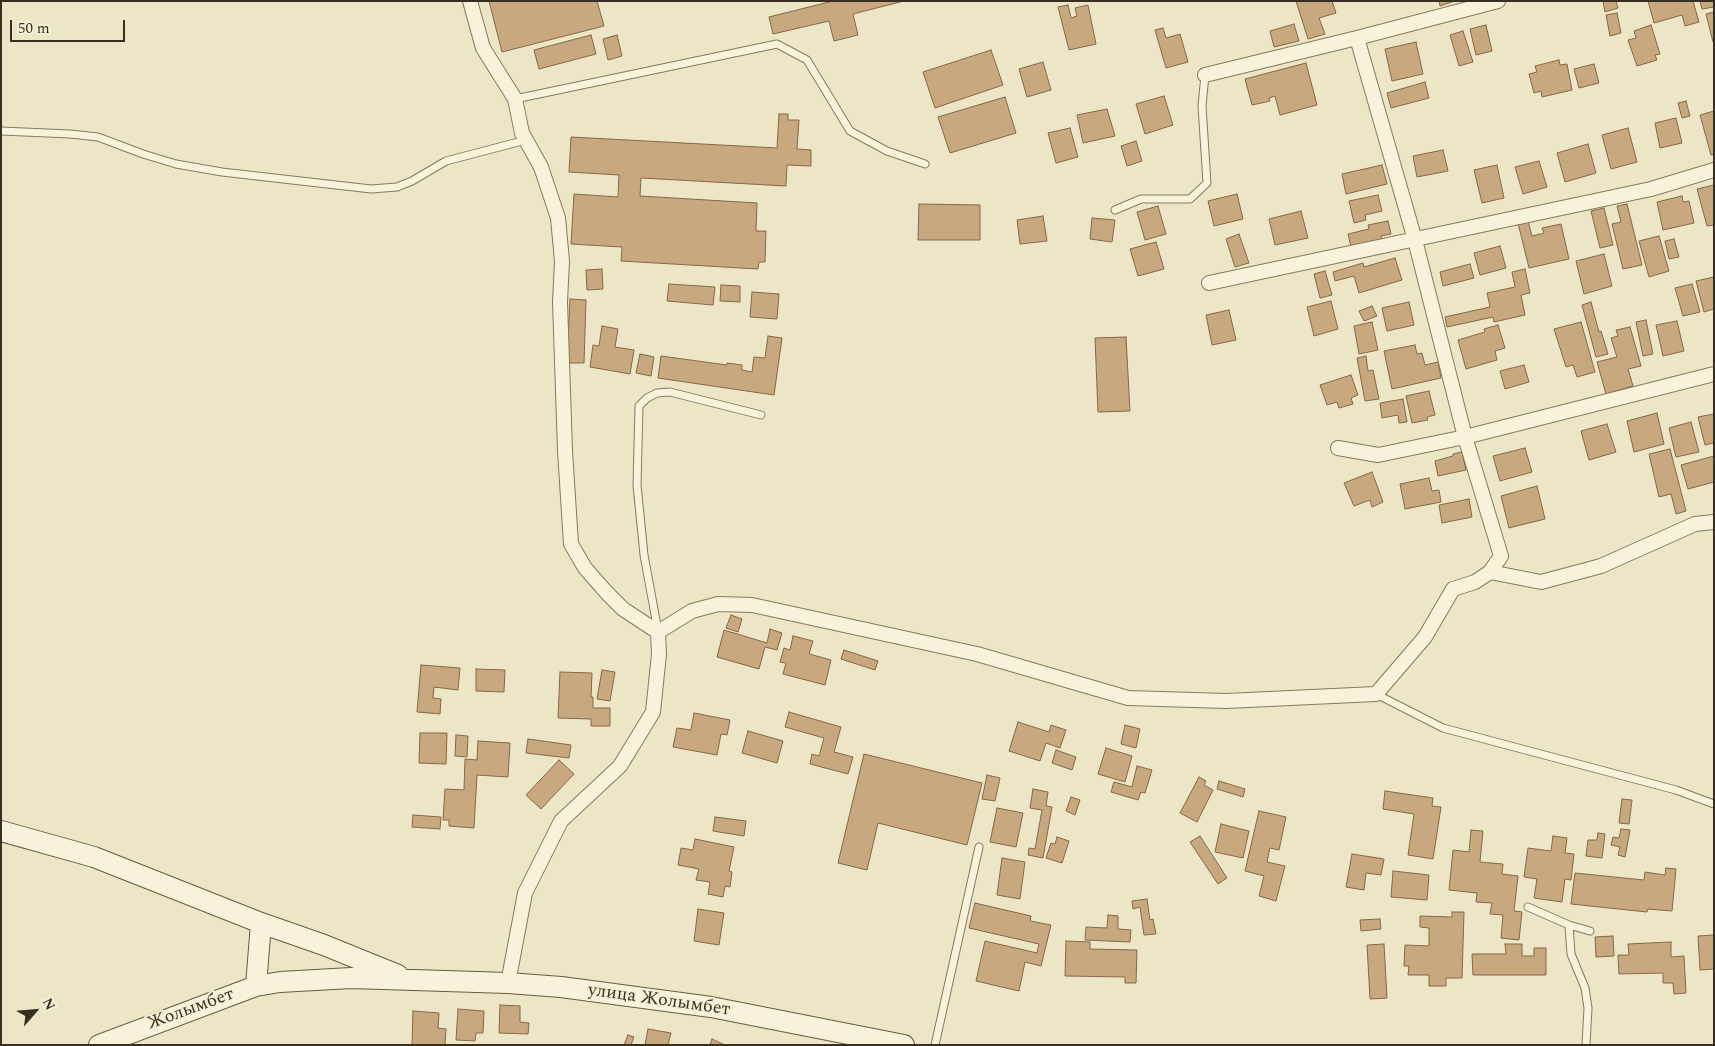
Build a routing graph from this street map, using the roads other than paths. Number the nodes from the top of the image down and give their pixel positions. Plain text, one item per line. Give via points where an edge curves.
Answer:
1 (470, 1) edge
2 (1498, 1) edge
3 (1357, 38) junction
4 (1205, 75) joint
5 (514, 99) junction
6 (1, 131) edge
7 (526, 140) junction
8 (925, 164) dead end
9 (1714, 170) edge
10 (1115, 210) dead end
11 (1415, 240) junction
12 (1209, 283) dead end
13 (1714, 374) edge
14 (761, 415) dead end
15 (1465, 437) junction
16 (1338, 448) dead end
17 (1714, 522) edge
18 (1490, 572) junction
19 (658, 632) junction
20 (1376, 694) junction
21 (1714, 804) edge
22 (1, 831) edge
23 (979, 847) dead end
24 (1528, 908) dead end
25 (261, 923) junction
26 (1569, 926) junction
27 (1590, 931) dead end
28 (411, 980) junction
29 (508, 983) junction
30 (256, 986) junction
31 (99, 1045) edge
32 (904, 1045) edge
33 (935, 1045) edge
34 (1586, 1045) edge

1 - 5 street via 483,48
2 - 3 street
3 - 4 street
3 - 11 street
4 - 10 lane via 1202,106 1207,183 1190,198 1141,199
5 - 7 street
5 - 8 lane via 777,44 807,60 850,131 887,151
6 - 7 lane via 98,137 176,164 371,189 397,187 446,162
7 - 19 street via 541,167 558,218 571,544 585,568 623,609
9 - 11 street via 1651,189
11 - 12 street
11 - 15 street
13 - 15 street
14 - 19 lane via 670,392 658,393 639,406 637,485 644,555
15 - 16 street via 1378,456
15 - 18 street via 1501,556
17 - 18 street via 1695,524 1601,566 1541,582
18 - 20 street via 1475,582 1453,589 1425,637
19 - 20 street via 692,611 718,604 752,605 977,654 1128,698 1226,701
19 - 29 street via 653,712 620,766 562,821 525,893
20 - 21 lane via 1443,728 1676,790
22 - 25 street via 94,857
23 - 33 lane
24 - 26 lane
25 - 28 street via 324,944
25 - 30 street
26 - 27 lane
26 - 34 lane via 1571,954 1585,988 1588,1008
28 - 29 street, улица Жолымбет
28 - 30 street, Жолымбет via 351,978
29 - 32 street, улица Жолымбет via 711,1007
30 - 31 street, Жолымбет

